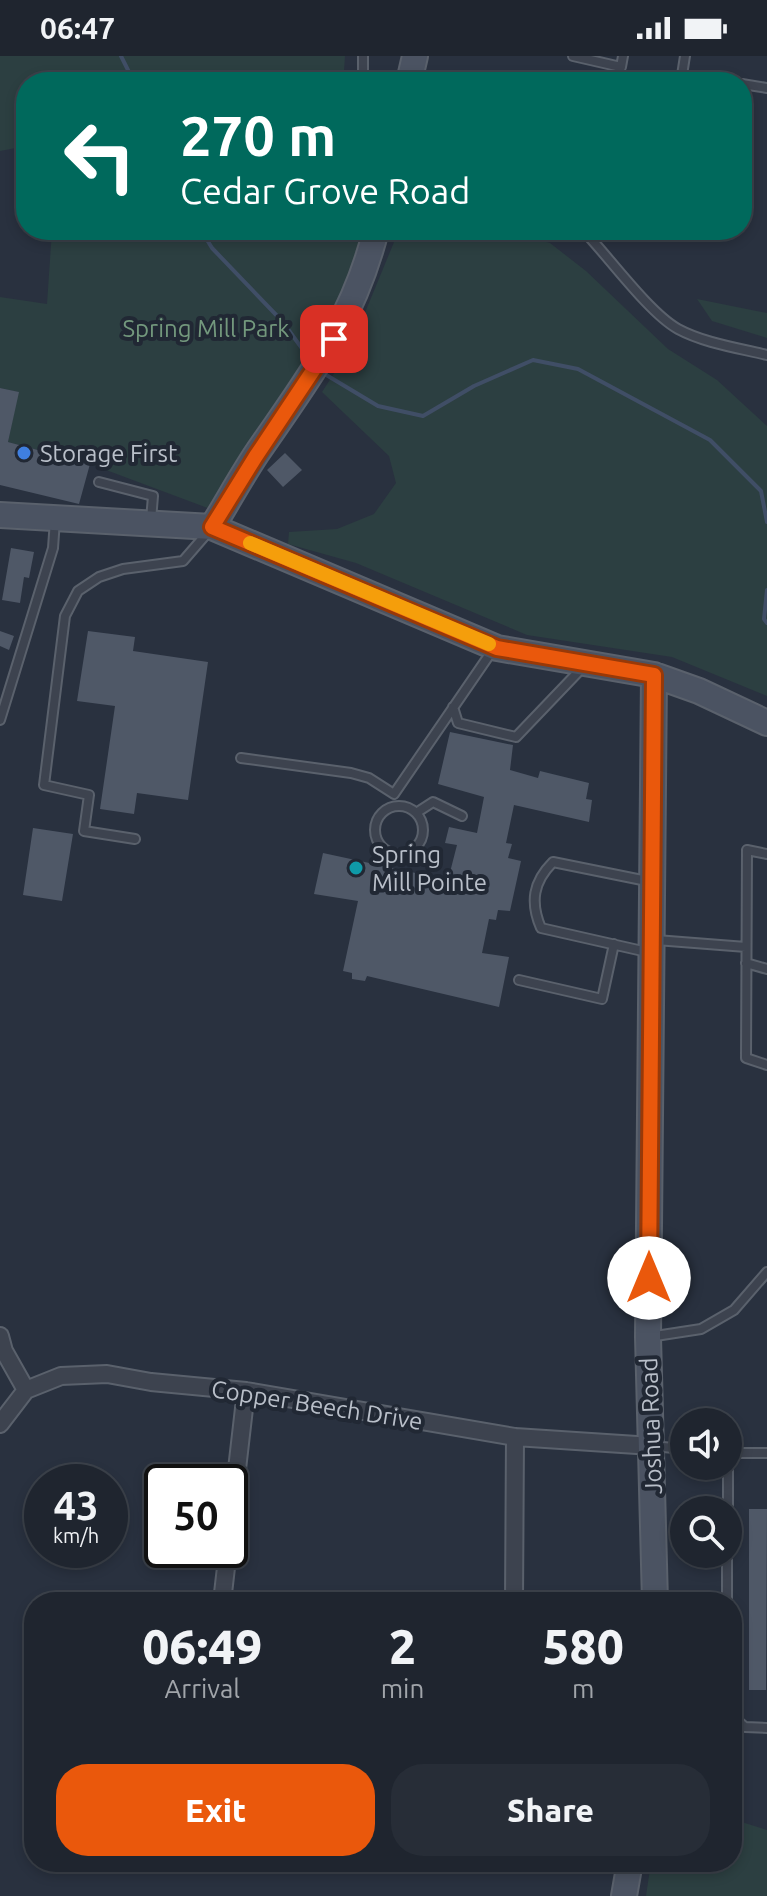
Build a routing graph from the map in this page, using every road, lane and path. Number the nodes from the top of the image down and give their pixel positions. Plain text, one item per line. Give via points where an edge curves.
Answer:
1 (573, 56) edge
2 (623, 56) edge
3 (373, 240) edge
4 (592, 240) edge
5 (767, 355) edge
6 (99, 482) dead end
7 (0, 515) edge
8 (55, 519) junction
9 (151, 525) junction
10 (212, 527) junction
11 (495, 647) junction
12 (586, 663) junction
13 (654, 675) junction
14 (453, 707) junction
15 (0, 720) edge
16 (767, 723) edge
17 (241, 758) dead end
18 (394, 794) junction
19 (396, 806) junction
20 (416, 813) junction
21 (462, 816) dead end
22 (135, 839) dead end
23 (767, 854) edge
24 (652, 881) junction
25 (614, 944) junction
26 (652, 946) junction
27 (746, 947) junction
28 (746, 963) junction
29 (767, 969) edge
30 (519, 980) dead end
31 (767, 1065) edge
32 (767, 1272) edge
33 (0, 1336) edge
34 (648, 1337) junction
35 (26, 1390) junction
36 (246, 1391) junction
37 (0, 1424) edge
38 (515, 1437) junction
39 (652, 1446) junction
40 (670, 1448) edge
41 (742, 1453) edge
42 (767, 1453) edge
43 (238, 1464) edge
44 (226, 1568) edge
45 (727, 1568) edge
46 (223, 1592) edge
47 (514, 1592) edge
48 (655, 1592) edge
49 (727, 1592) edge
50 (742, 1724) edge
51 (767, 1728) edge
52 (628, 1872) edge
53 (624, 1896) edge

1 - 2 lane via 621,67
3 - 10 main road via 354,300 334,339
4 - 5 lane via 676,328
6 - 9 lane via 153,496
7 - 8 main road
8 - 9 main road
8 - 15 lane via 53,548
9 - 10 main road
10 - 11 main road
10 - 22 lane via 183,561 99,577 78,591 65,616 44,785 89,795 84,831
11 - 12 main road
11 - 14 lane
12 - 13 main road
12 - 14 lane via 516,737 458,723
13 - 16 main road
13 - 24 main road, Joshua Road
14 - 18 lane
17 - 18 lane via 351,773
18 - 19 lane
19 - 20 lane
19 - 20 lane via 378,819 375,833 382,846 395,853 410,851 420,841 423,826
20 - 21 lane via 433,802
23 - 27 lane via 747,850
24 - 25 lane via 553,862 543,872 533,900 541,928
24 - 26 main road, Joshua Road
25 - 26 lane
25 - 30 lane via 602,999
26 - 27 lane
26 - 34 main road, Joshua Road
27 - 28 lane
28 - 29 lane
28 - 31 lane via 746,1058
32 - 34 lane via 734,1310 701,1329
33 - 35 street
34 - 39 main road, Joshua Road
35 - 36 street, Copper Beech Drive via 61,1376 107,1374
35 - 37 street
36 - 38 street, Copper Beech Drive
36 - 43 street
38 - 39 street, Copper Beech Drive
38 - 47 street
39 - 40 lane
39 - 48 main road, Joshua Road
41 - 42 lane
44 - 46 street
45 - 49 lane
50 - 51 lane
52 - 53 main road

